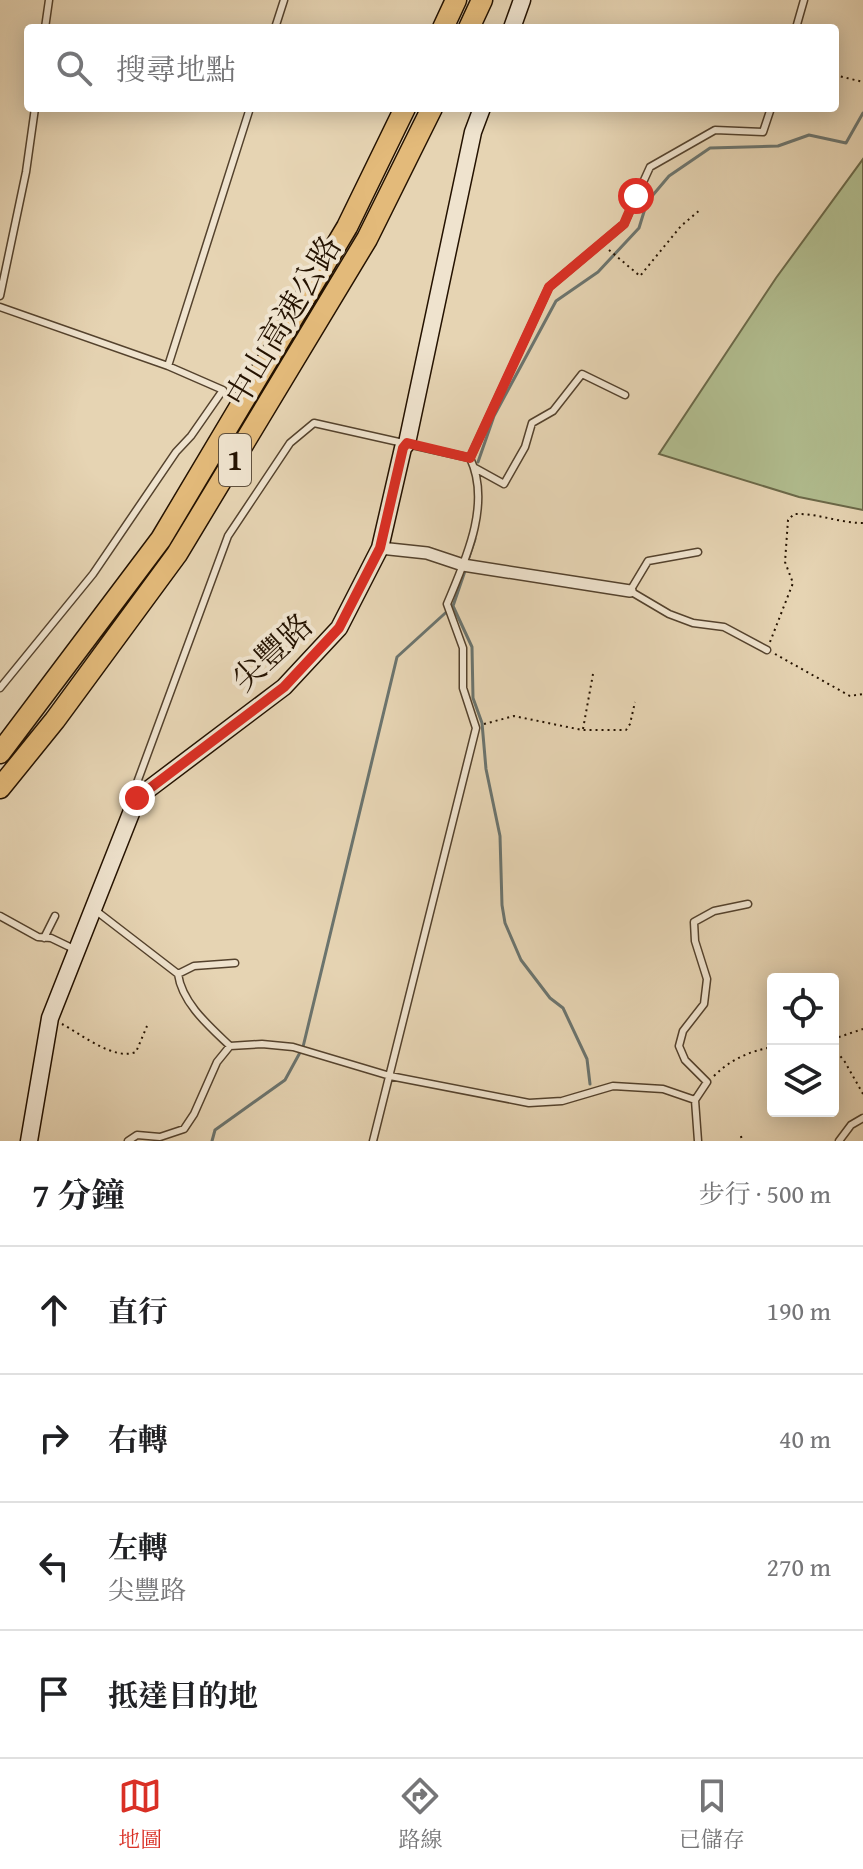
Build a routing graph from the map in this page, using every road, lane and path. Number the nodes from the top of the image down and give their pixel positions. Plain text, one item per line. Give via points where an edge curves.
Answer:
1 (49, 0) edge
2 (284, 0) edge
3 (456, 0) edge
4 (482, 0) edge
5 (522, 0) edge
6 (804, 0) edge
7 (46, 24) edge
8 (276, 24) edge
9 (445, 24) edge
10 (471, 24) edge
11 (513, 24) edge
12 (797, 24) edge
13 (839, 76) edge
14 (863, 82) edge
15 (34, 112) edge
16 (249, 112) edge
17 (403, 112) edge
18 (430, 112) edge
19 (480, 112) edge
20 (770, 112) edge
21 (701, 209) dead end
22 (610, 251) dead end
23 (0, 296) edge
24 (0, 307) edge
25 (168, 366) junction
26 (625, 395) dead end
27 (407, 443) junction
28 (470, 458) junction
29 (475, 468) junction
30 (863, 523) edge
31 (380, 548) junction
32 (698, 552) dead end
33 (469, 565) junction
34 (630, 591) junction
35 (767, 650) junction
36 (593, 674) dead end
37 (0, 688) edge
38 (863, 694) edge
39 (635, 702) dead end
40 (476, 728) junction
41 (582, 730) junction
42 (0, 753) edge
43 (0, 788) edge
44 (137, 798) junction
45 (748, 904) dead end
46 (93, 908) junction
47 (0, 916) edge
48 (55, 916) dead end
49 (44, 938) junction
50 (76, 950) junction
51 (235, 963) dead end
52 (178, 974) junction
53 (50, 1018) junction
54 (147, 1026) dead end
55 (863, 1029) edge
56 (839, 1037) edge
57 (230, 1046) junction
58 (767, 1048) edge
59 (839, 1054) edge
60 (390, 1076) junction
61 (707, 1082) junction
62 (863, 1094) edge
63 (695, 1100) junction
64 (863, 1118) edge
65 (741, 1136) dead end
66 (29, 1141) edge
67 (128, 1141) edge
68 (373, 1141) edge
69 (698, 1141) edge
70 (742, 1141) edge
71 (839, 1141) edge

1 - 7 lane
2 - 8 lane
3 - 9 highway
4 - 10 highway
5 - 11 street
6 - 12 lane
13 - 14 path
15 - 23 lane
16 - 25 lane
17 - 42 highway, 中山高速公路 / 1 via 347,227 161,539
18 - 43 highway, 中山高速公路 / 1 via 367,239 177,554
19 - 27 street, 尖豐路
20 - 28 lane via 763,132 715,130 650,167 624,224 549,287
21 - 22 path via 640,276
24 - 25 lane
25 - 37 lane via 223,390 93,574
26 - 29 lane via 582,374 553,411 532,423 504,484
27 - 28 lane
27 - 31 street, 尖豐路
27 - 44 lane via 314,423 290,443 228,536 135,788
28 - 29 lane
29 - 33 lane via 478,510
30 - 35 path via 815,514 794,514 788,520 785,562 793,583
31 - 33 street
31 - 44 street, 尖豐路 via 339,628 284,687
32 - 34 lane via 648,561
33 - 34 street
33 - 40 lane via 447,604 463,648 463,688
34 - 35 lane via 669,614 724,627
35 - 38 path via 850,696
36 - 41 path
39 - 41 path via 626,730
40 - 41 path via 514,716
40 - 60 lane
44 - 46 street
45 - 61 lane via 714,911 694,922 707,979 704,1004 683,1031 679,1046
46 - 50 street
46 - 52 lane
47 - 49 lane
48 - 49 lane
49 - 50 lane
50 - 53 street
51 - 52 lane via 194,966
52 - 57 lane via 202,1019
53 - 54 path via 113,1052 129,1055 136,1052
53 - 66 street
55 - 56 path
57 - 60 lane via 293,1047
57 - 67 lane via 184,1129
58 - 61 path via 725,1064
59 - 62 path
60 - 63 lane via 529,1103 562,1101 613,1086 663,1089
60 - 68 lane
61 - 63 lane
63 - 69 lane
64 - 71 lane
65 - 70 path

